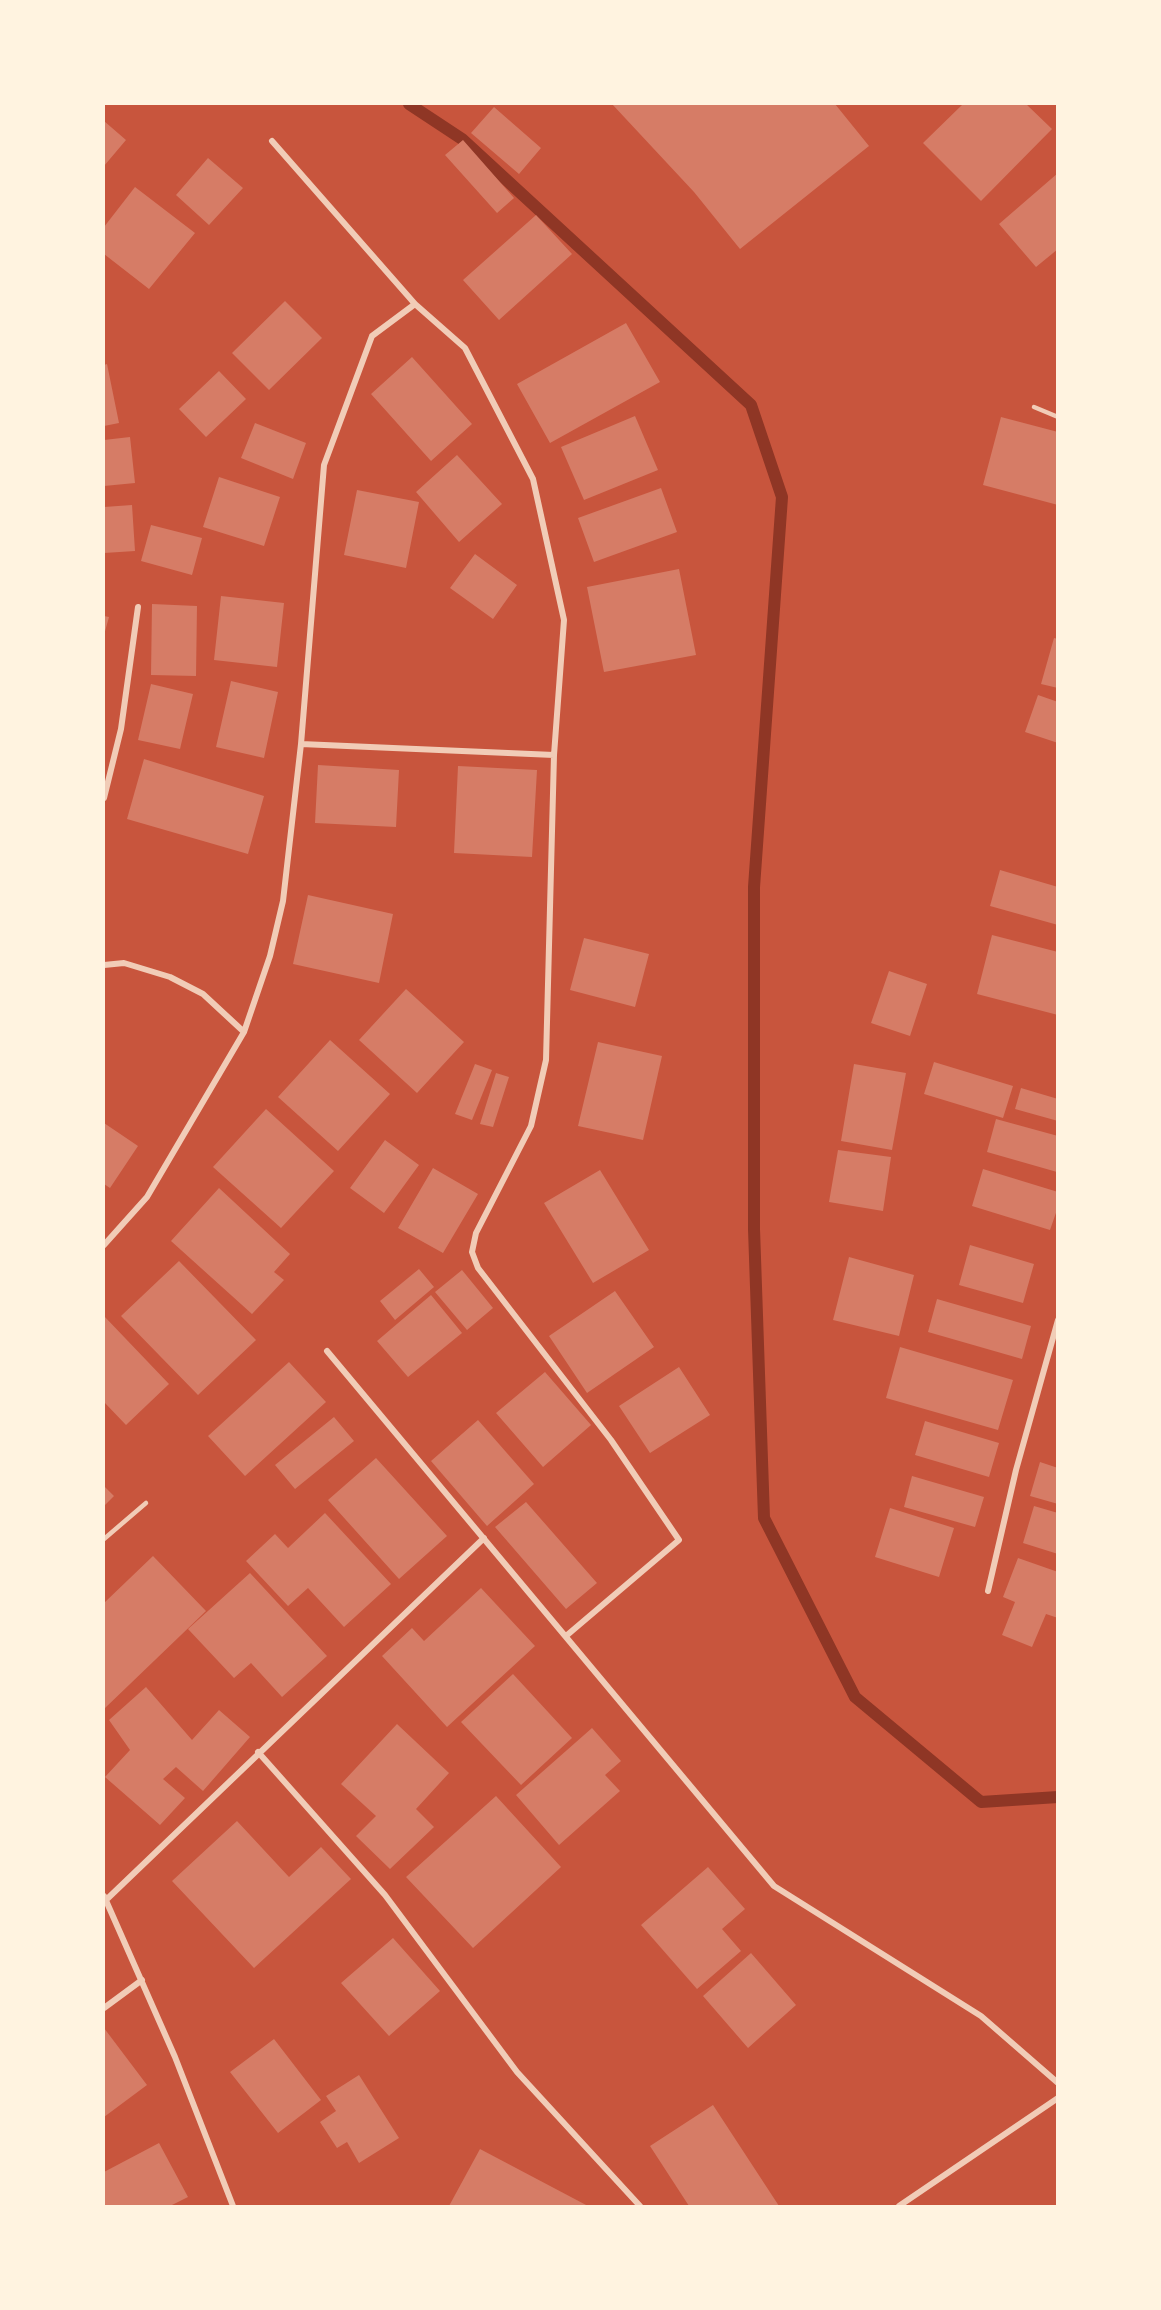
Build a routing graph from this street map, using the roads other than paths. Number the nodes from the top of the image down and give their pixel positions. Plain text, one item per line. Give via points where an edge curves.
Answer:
1 (272, 141) dead end
2 (415, 304) junction
3 (1034, 407) dead end
4 (1058, 417) edge
5 (138, 607) dead end
6 (302, 744) junction
7 (554, 755) junction
8 (104, 798) edge
9 (104, 965) edge
10 (244, 1032) junction
11 (104, 1245) edge
12 (1058, 1320) edge
13 (327, 1351) dead end
14 (146, 1503) dead end
15 (484, 1538) junction
16 (104, 1539) edge
17 (988, 1591) dead end
18 (566, 1636) junction
19 (258, 1752) junction
20 (105, 1898) edge
21 (142, 1980) junction
22 (104, 2008) edge
23 (1058, 2084) edge
24 (1058, 2098) edge
25 (233, 2206) edge
26 (640, 2206) edge
27 (899, 2206) edge

1 - 2 street
2 - 6 street via 372,336 324,465
2 - 7 street via 465,348 533,479 564,620
3 - 4 lane
5 - 8 street via 121,729
6 - 7 street
6 - 10 street via 283,901 270,956
7 - 18 street via 546,1060 531,1126 476,1233 472,1252 478,1268 612,1440 679,1540
9 - 10 street via 124,963 170,977 203,994
10 - 11 street via 147,1197
12 - 17 street via 1016,1470
13 - 15 street
14 - 16 lane
15 - 18 street
15 - 19 street
18 - 23 street via 774,1886 981,2016
19 - 20 street
19 - 26 street via 385,1895 517,2072
20 - 21 street
21 - 22 street
21 - 25 street
24 - 27 street

